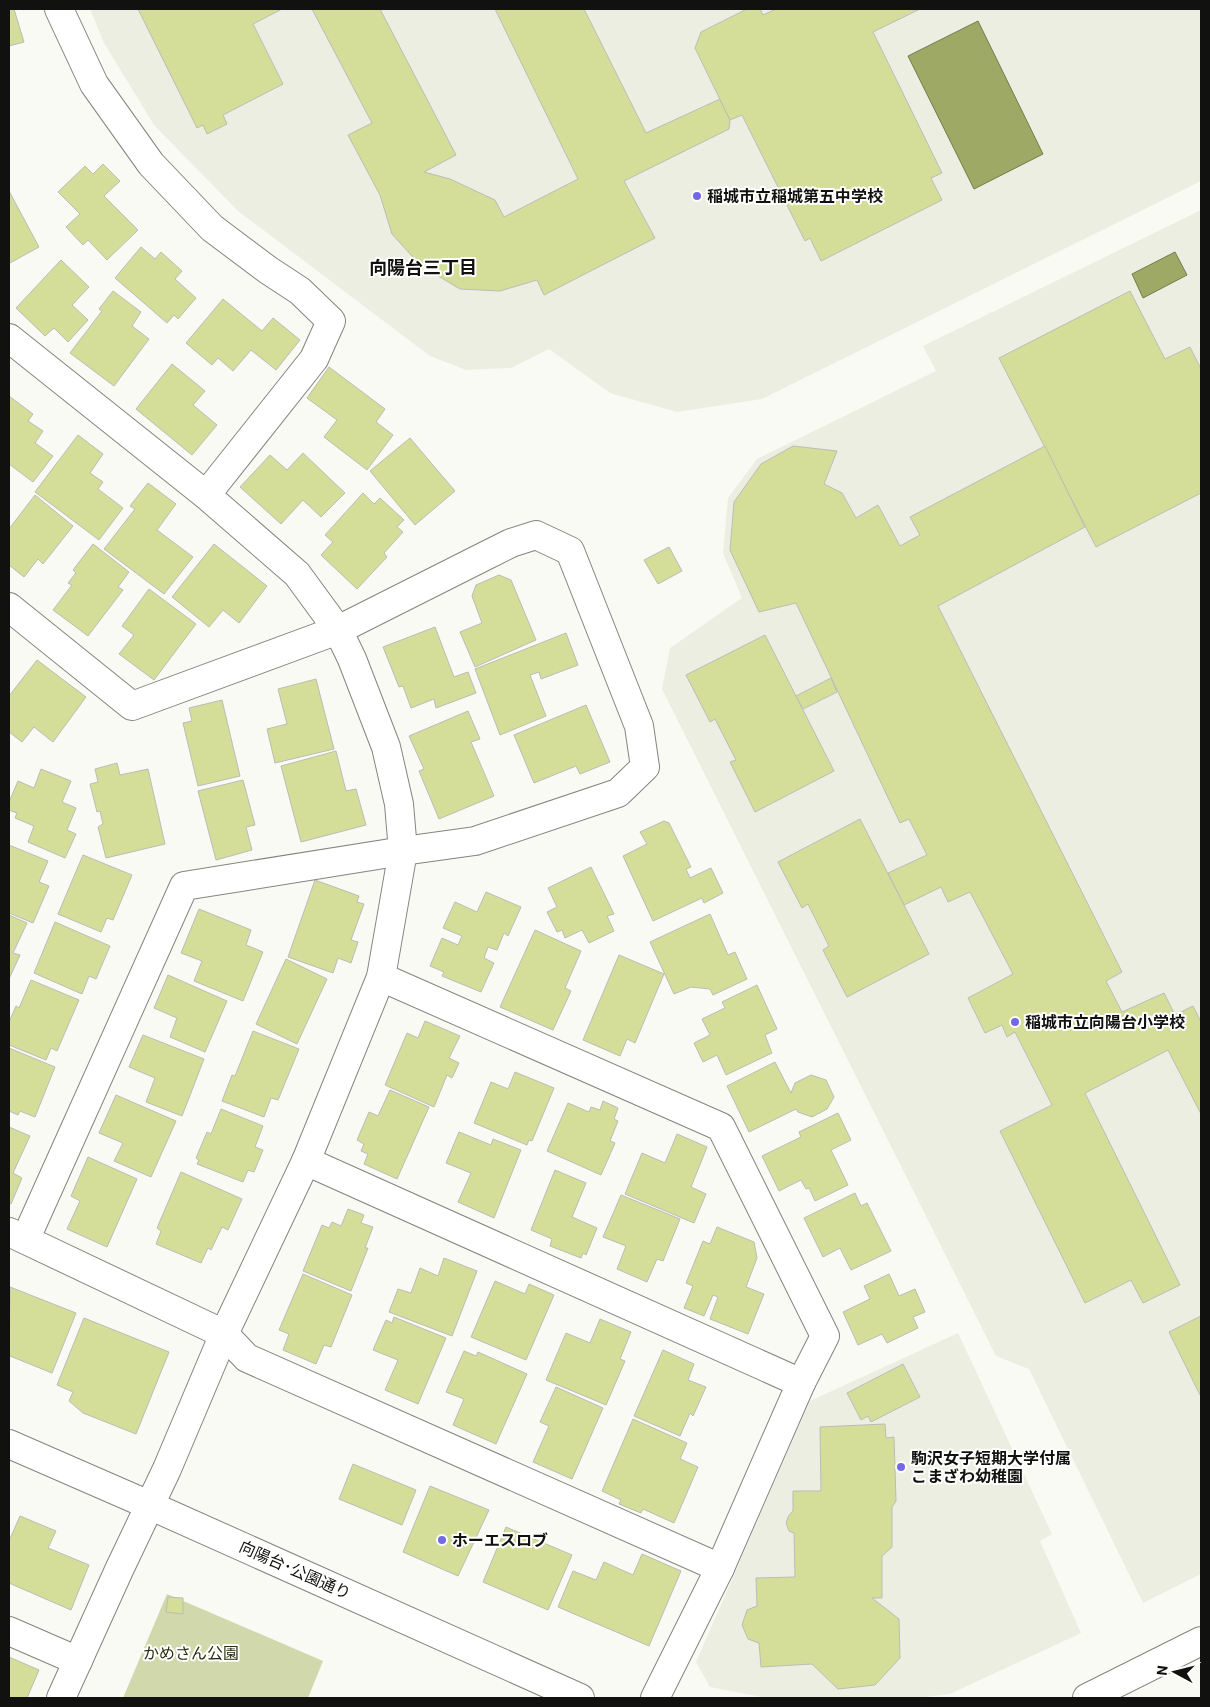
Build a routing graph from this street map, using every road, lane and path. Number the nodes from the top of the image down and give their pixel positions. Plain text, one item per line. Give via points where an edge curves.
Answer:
1 (59, 9) edge
2 (9, 338) edge
3 (206, 495) junction
4 (9, 607) edge
5 (338, 630) junction
6 (403, 851) junction
7 (382, 977) junction
8 (306, 1161) junction
9 (17, 1235) edge
10 (224, 1334) junction
11 (801, 1383) junction
12 (9, 1444) edge
13 (150, 1505) junction
14 (720, 1568) junction
15 (9, 1631) edge
16 (1201, 1641) edge
17 (78, 1661) junction
18 (61, 1698) edge
19 (580, 1698) edge
20 (655, 1698) edge
21 (1087, 1698) edge

1 - 3 street via 94,84 151,164 212,228 300,291 331,321 314,360
2 - 3 street
3 - 5 street via 297,574
4 - 5 street via 132,706
5 - 6 street via 386,747 399,804
5 - 6 street via 511,543 536,535 570,551 639,726 645,767 618,793 475,841
6 - 7 street
6 - 9 street via 184,886
7 - 8 street
7 - 11 street via 721,1127 825,1336
8 - 10 street
8 - 11 street
9 - 10 street
10 - 13 street
10 - 14 street via 247,1358
11 - 14 street
12 - 13 street, 向陽台･公園通り
13 - 17 street
13 - 19 street, 向陽台･公園通り
14 - 20 street
15 - 17 street
16 - 21 street
17 - 18 street

